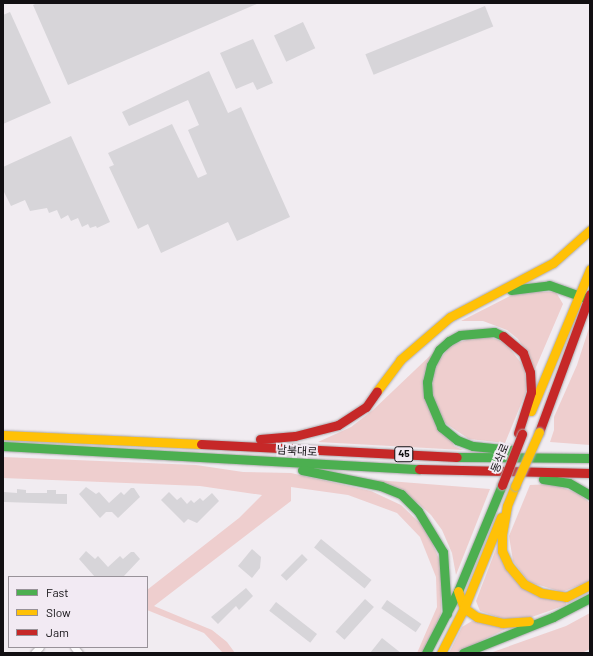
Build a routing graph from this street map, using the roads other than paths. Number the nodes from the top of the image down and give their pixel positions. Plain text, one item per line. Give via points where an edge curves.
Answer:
1 (590, 230) edge
2 (590, 269) edge
3 (490, 296) junction
4 (578, 296) junction
5 (589, 296) edge
6 (520, 433) junction
7 (3, 435) edge
8 (218, 444) junction
9 (3, 446) edge
10 (590, 458) edge
11 (257, 461) junction
12 (421, 469) junction
13 (590, 473) edge
14 (515, 486) junction
15 (590, 495) edge
16 (590, 585) edge
17 (458, 591) junction
18 (590, 598) edge
19 (464, 608) junction
20 (447, 614) junction
21 (553, 617) junction
22 (426, 653) edge
23 (441, 653) edge
24 (463, 653) edge

1 - 3 main road via 553,263
2 - 4 main road, 동삭로
3 - 4 main road via 534,286 549,286
3 - 8 main road via 450,317 400,360 366,408 338,425 294,436
4 - 5 main road
4 - 6 main road, 동삭로
5 - 14 main road, bridge via 539,432
6 - 10 main road via 531,392 530,372 523,354 506,338 494,332 460,335 448,341 439,350 431,365 427,382 428,396 441,427 457,440 473,446
6 - 17 main road, 동삭로, bridge via 502,485
7 - 8 main road, 남북대로 / 45
8 - 10 main road, 남북대로 / 45 via 466,457
9 - 11 main road, 남북대로 / 45
11 - 12 main road, 남북대로 / 45
11 - 20 main road via 351,479 401,494 418,511 443,552
12 - 13 main road, 남북대로 / 45
12 - 15 main road via 568,483
14 - 16 main road via 507,506 502,535 502,551 509,566 524,584 542,593 566,596
14 - 19 main road
17 - 19 main road
17 - 20 main road, 동삭로
18 - 21 main road
19 - 21 main road via 477,617 502,623
19 - 23 main road
20 - 22 main road, 동삭로
21 - 24 main road

